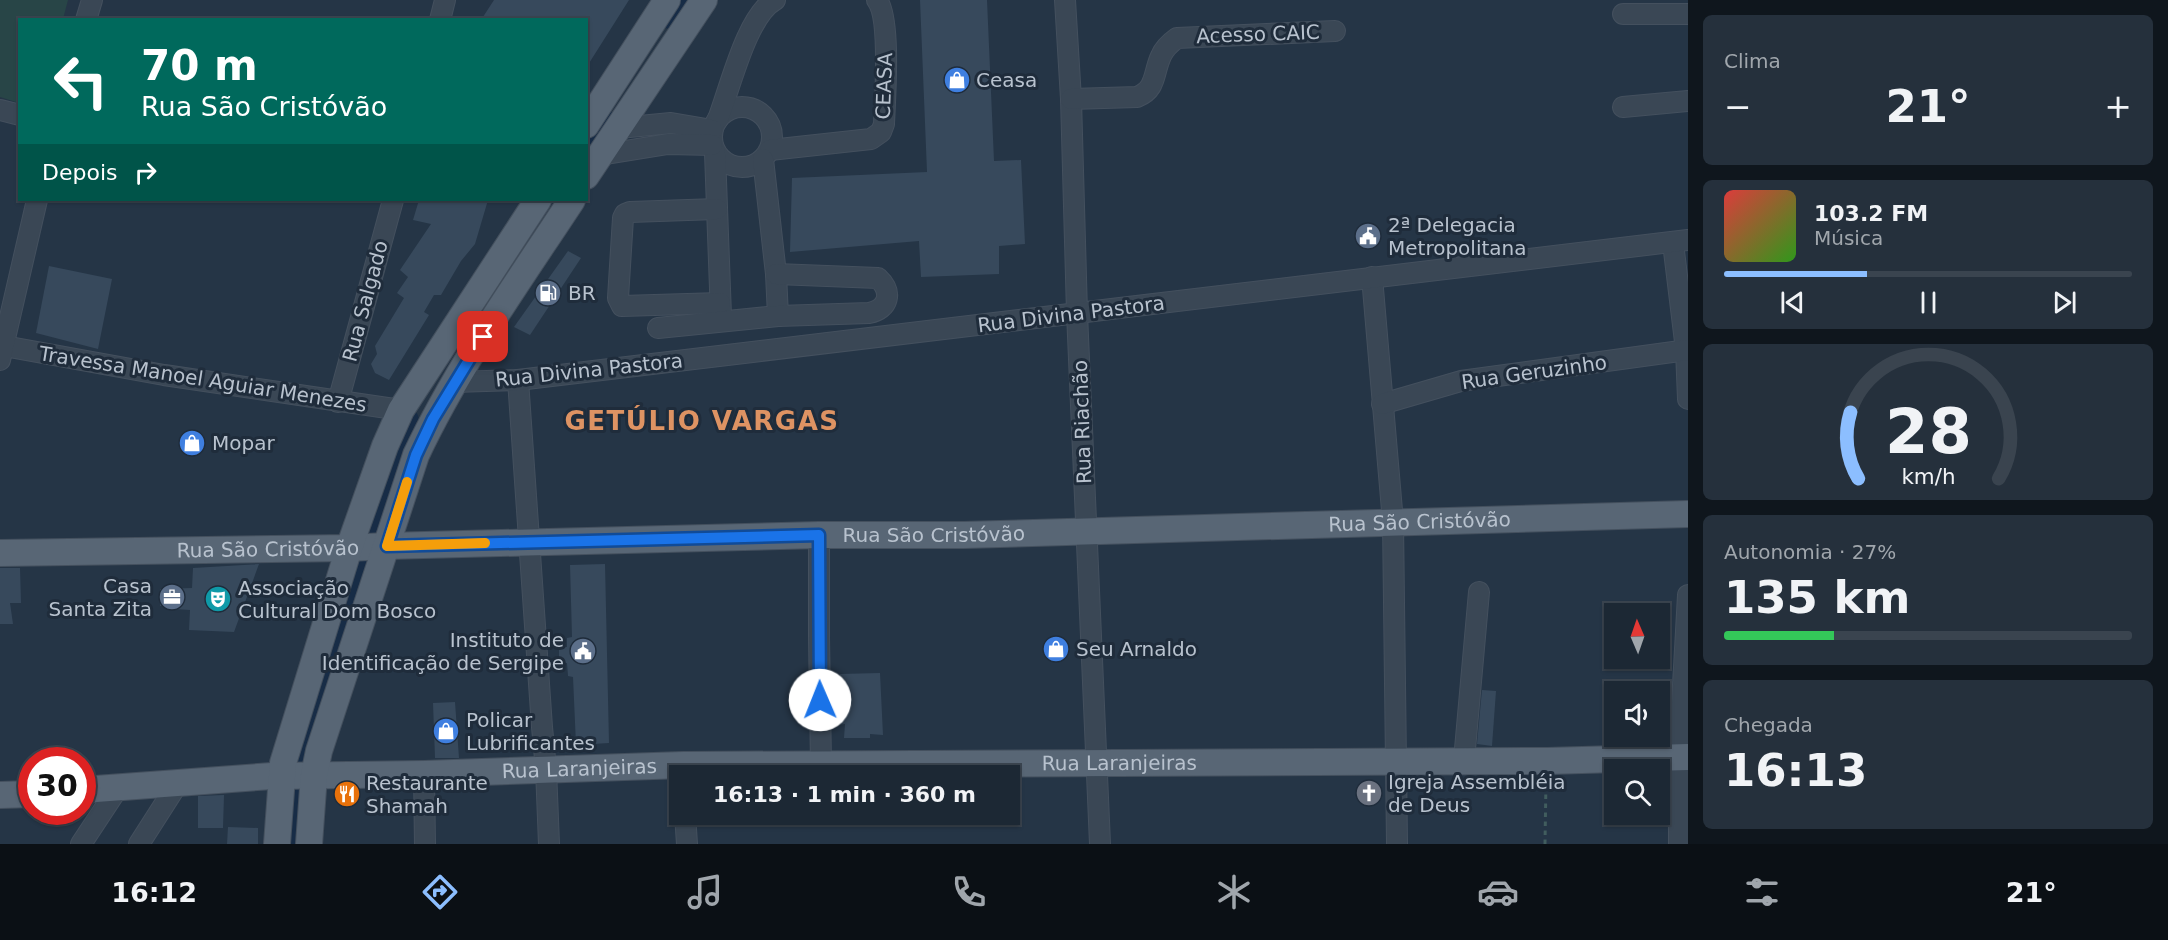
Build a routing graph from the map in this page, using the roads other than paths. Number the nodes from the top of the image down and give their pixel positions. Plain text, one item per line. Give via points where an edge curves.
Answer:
1 (92, 0) edge
2 (446, 0) edge
3 (667, 0) edge
4 (704, 0) edge
5 (776, 0) edge
6 (877, 0) edge
7 (1065, 0) edge
8 (1623, 14) dead end
9 (1688, 14) edge
10 (87, 18) edge
11 (441, 18) edge
12 (1335, 31) dead end
13 (1071, 99) junction
14 (1688, 101) edge
15 (1623, 107) dead end
16 (0, 110) edge
17 (18, 114) edge
18 (588, 122) edge
19 (620, 128) junction
20 (714, 137) junction
21 (766, 154) junction
22 (600, 155) junction
23 (588, 173) edge
24 (37, 201) edge
25 (393, 201) edge
26 (537, 201) edge
27 (571, 201) edge
28 (717, 209) junction
29 (1680, 241) edge
30 (776, 274) junction
31 (1372, 277) junction
32 (721, 313) junction
33 (1077, 313) junction
34 (778, 316) junction
35 (4, 325) edge
36 (658, 327) dead end
37 (1687, 350) edge
38 (2, 353) edge
39 (518, 380) junction
40 (454, 382) junction
41 (1688, 399) edge
42 (338, 402) junction
43 (1382, 404) junction
44 (402, 410) junction
45 (1688, 514) edge
46 (1393, 522) junction
47 (1086, 532) junction
48 (819, 535) junction
49 (531, 542) junction
50 (385, 546) junction
51 (351, 548) junction
52 (0, 553) edge
53 (1479, 592) dead end
54 (1688, 595) edge
55 (1684, 757) edge
56 (1396, 760) junction
57 (1464, 760) junction
58 (1095, 762) junction
59 (821, 764) junction
60 (798, 765) edge
61 (546, 770) junction
62 (669, 770) edge
63 (424, 774) junction
64 (298, 776) junction
65 (178, 783) junction
66 (118, 788) junction
67 (96, 789) edge
68 (18, 794) edge
69 (0, 795) edge
70 (686, 825) edge
71 (81, 844) edge
72 (139, 844) edge
73 (277, 844) edge
74 (309, 844) edge
75 (425, 844) edge
76 (549, 844) edge
77 (687, 844) edge
78 (1100, 844) edge
79 (1397, 844) edge
80 (1679, 844) edge

1 - 10 street
2 - 11 street
3 - 18 main road
4 - 19 main road
5 - 20 street via 767,4 751,28
6 - 21 street, CEASA via 882,8 885,49 881,132 871,139
7 - 13 street, Rua Riachão
8 - 9 street
12 - 13 street, Acesso CAIC via 1177,38 1161,56 1146,93 1137,97
13 - 33 street, Rua Riachão
14 - 15 street
16 - 17 street
19 - 20 street via 671,123
19 - 22 main road
20 - 21 street via 723,162 735,167 753,166
20 - 21 street via 729,110 743,107 757,111 771,128 772,139
20 - 22 street
20 - 28 street
21 - 30 street
22 - 23 main road
24 - 35 street
25 - 42 street, Rua Salgado
26 - 44 main road
27 - 40 main road
28 - 32 street
28 - 32 street via 625,214 618,298 622,306
29 - 31 street, Rua Divina Pastora
29 - 37 street
30 - 34 street
30 - 34 street via 878,278 887,297 877,311
31 - 33 street, Rua Divina Pastora
31 - 43 street
32 - 34 street
32 - 36 street
33 - 39 street, Rua Divina Pastora
33 - 47 street, Rua Riachão
35 - 38 street
37 - 41 street
37 - 43 street, Rua Geruzinho via 1469,379
38 - 42 street, Travessa Manoel Aguiar Menezes
39 - 40 street, Rua Divina Pastora
39 - 49 street
40 - 50 main road via 416,455
42 - 44 street, Travessa Manoel Aguiar Menezes
43 - 46 street
44 - 51 main road via 385,446
45 - 46 main road, Rua São Cristóvão
46 - 47 main road, Rua São Cristóvão
46 - 56 street
47 - 48 main road, Rua São Cristóvão
47 - 58 street, Rua Riachão
48 - 49 main road, Rua São Cristóvão
48 - 59 street
49 - 50 main road, Rua São Cristóvão
49 - 61 street
50 - 51 main road, Rua São Cristóvão
50 - 64 main road via 319,751
51 - 52 main road, Rua São Cristóvão
51 - 64 main road via 283,763
53 - 57 street
54 - 55 street
55 - 57 main road, Rua Laranjeiras
55 - 80 street
56 - 57 main road, Rua Laranjeiras
56 - 58 main road, Rua Laranjeiras
56 - 79 street
58 - 59 main road, Rua Laranjeiras
58 - 78 street, Rua Riachão
59 - 60 main road, Rua Laranjeiras
61 - 62 main road, Rua Laranjeiras
61 - 63 main road, Rua Laranjeiras
61 - 76 street
63 - 64 main road, Rua Laranjeiras
63 - 75 street
64 - 65 main road, Rua Laranjeiras
64 - 73 main road
64 - 74 main road
65 - 66 main road, Rua Laranjeiras
65 - 72 street
66 - 67 main road, Rua Laranjeiras
66 - 71 street
68 - 69 main road
70 - 77 street

